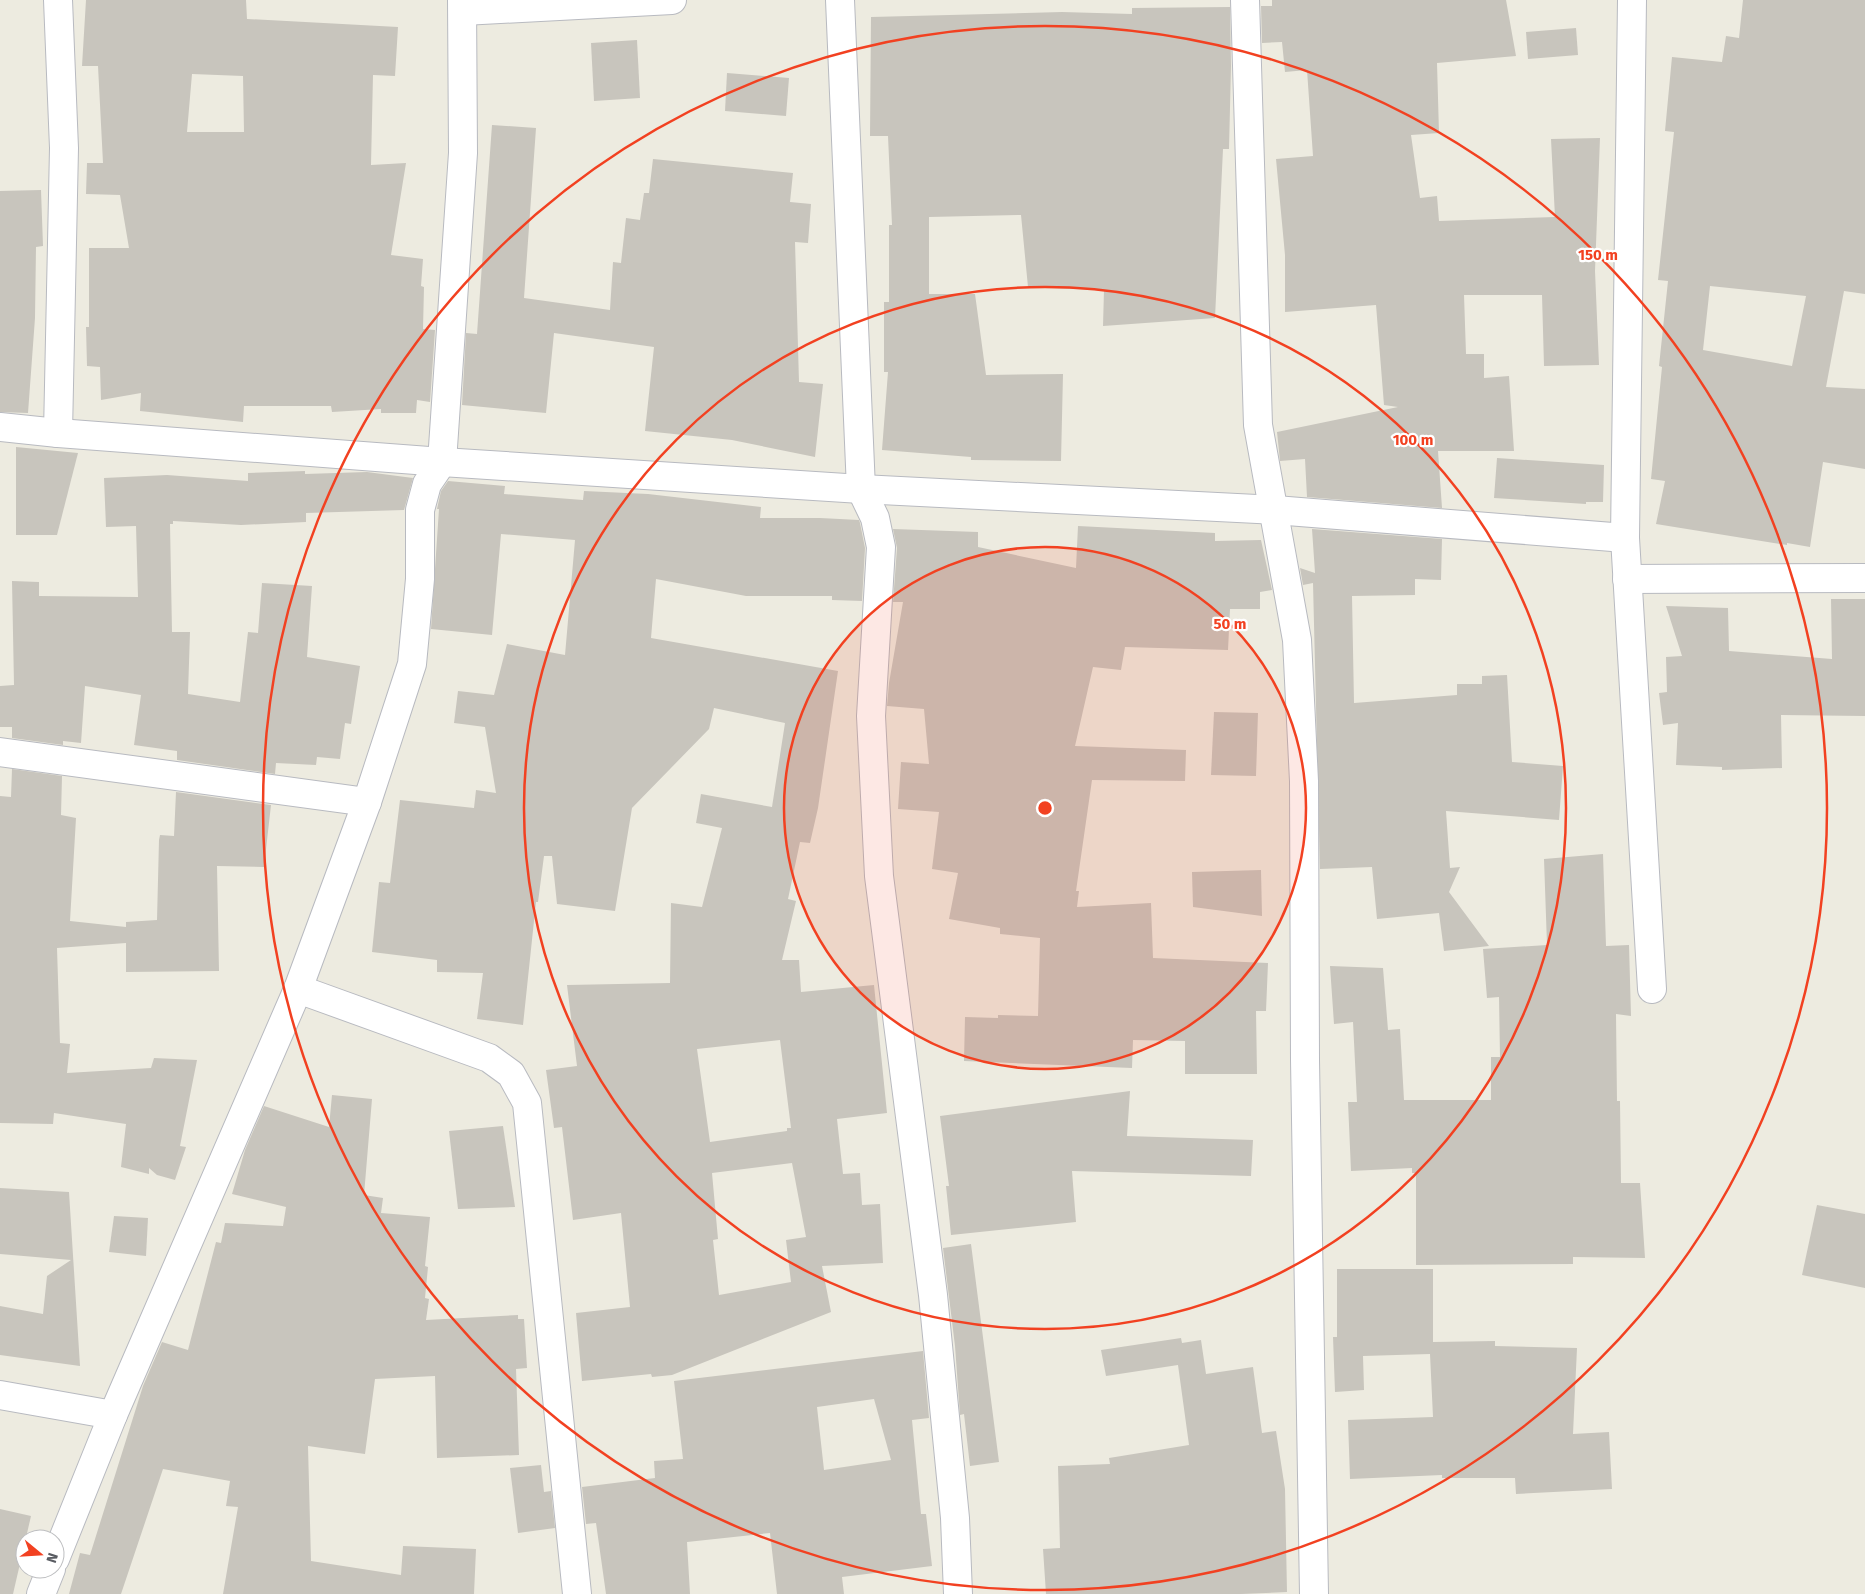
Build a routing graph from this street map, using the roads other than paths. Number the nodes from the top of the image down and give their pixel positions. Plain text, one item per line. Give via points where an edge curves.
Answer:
1 (58, 0) edge
2 (672, 0) edge
3 (840, 0) edge
4 (1245, 0) edge
5 (1632, 0) edge
6 (462, 5) edge
7 (0, 427) edge
8 (58, 433) junction
9 (442, 462) junction
10 (861, 489) junction
11 (1275, 510) junction
12 (1625, 538) junction
13 (1865, 578) edge
14 (1627, 579) junction
15 (0, 752) edge
16 (367, 802) junction
17 (298, 989) junction
18 (1652, 989) dead end
19 (0, 1395) edge
20 (113, 1415) junction
21 (65, 1534) edge
22 (47, 1579) edge
23 (41, 1594) edge
24 (577, 1594) edge
25 (958, 1594) edge
26 (1314, 1594) edge

1 - 8 street via 64,148
2 - 6 street
3 - 10 street
4 - 11 street via 1258,425
5 - 12 street
6 - 9 street via 463,153
7 - 8 street
8 - 9 street
9 - 10 street
9 - 16 street via 427,484 420,510 420,578 412,664
10 - 11 street
10 - 25 street via 875,518 881,547 871,716 879,876 933,1295 955,1518
11 - 12 street
11 - 26 street via 1297,640 1304,781
12 - 14 street
13 - 14 street
14 - 18 street
15 - 16 street
16 - 17 street
17 - 20 street
17 - 24 street via 489,1058 511,1074 527,1103
19 - 20 street
20 - 21 street
22 - 23 street

